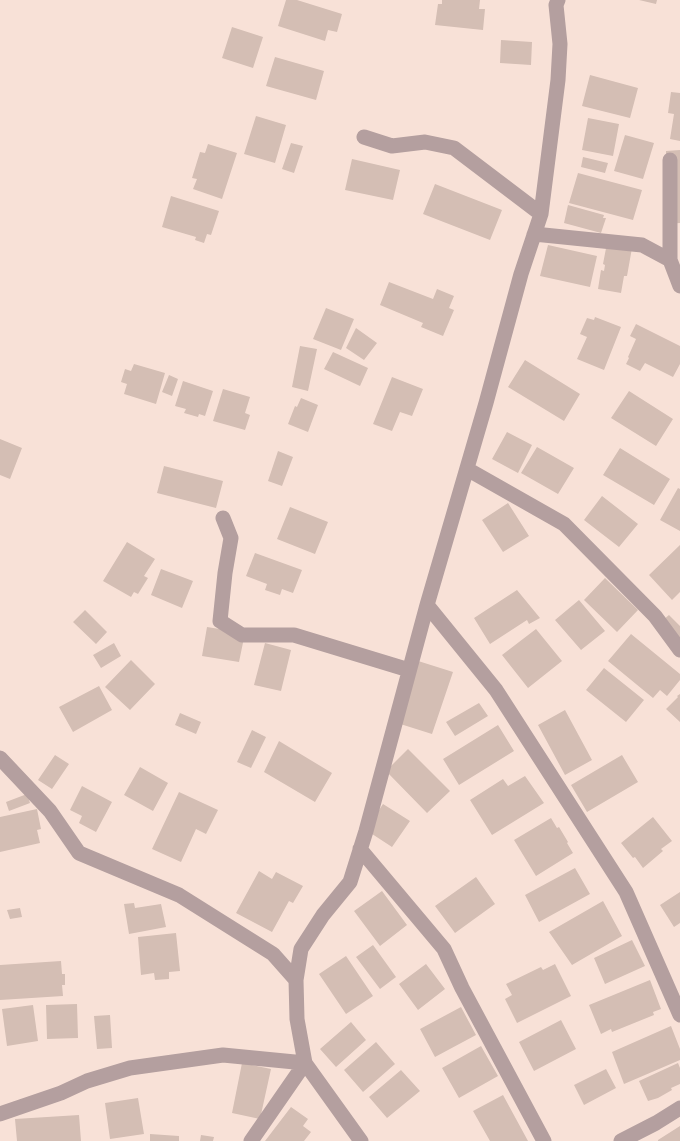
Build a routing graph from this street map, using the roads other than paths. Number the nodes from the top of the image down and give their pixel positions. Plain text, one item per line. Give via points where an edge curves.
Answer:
1 (554, 2) edge
2 (364, 137) dead end
3 (670, 160) dead end
4 (541, 214) junction
5 (534, 234) junction
6 (670, 260) junction
7 (680, 286) edge
8 (467, 469) junction
9 (223, 518) dead end
10 (427, 605) junction
11 (680, 650) edge
12 (409, 670) junction
13 (0, 758) edge
14 (360, 849) junction
15 (296, 980) junction
16 (680, 1015) edge
17 (306, 1063) junction
18 (680, 1108) edge
19 (0, 1114) edge
20 (251, 1141) edge
21 (361, 1141) edge
22 (544, 1141) edge
23 (621, 1141) edge

1 - 4 street via 560,44 558,80
2 - 4 street via 392,146 425,142 454,148
3 - 6 street
4 - 5 street
5 - 6 street via 642,245
5 - 8 street
6 - 7 street
8 - 10 street
8 - 11 street via 564,524 655,616
9 - 12 street via 231,538 220,621 242,635 294,635
10 - 12 street
10 - 16 street via 496,690 626,892
12 - 14 street
13 - 15 street via 50,811 79,852 179,895 273,954
14 - 15 street via 350,882 323,914 301,949
14 - 22 street via 444,949 462,988
15 - 17 street via 297,1019
17 - 19 street via 223,1055 130,1068 87,1081
17 - 20 street
17 - 21 street
18 - 23 street

